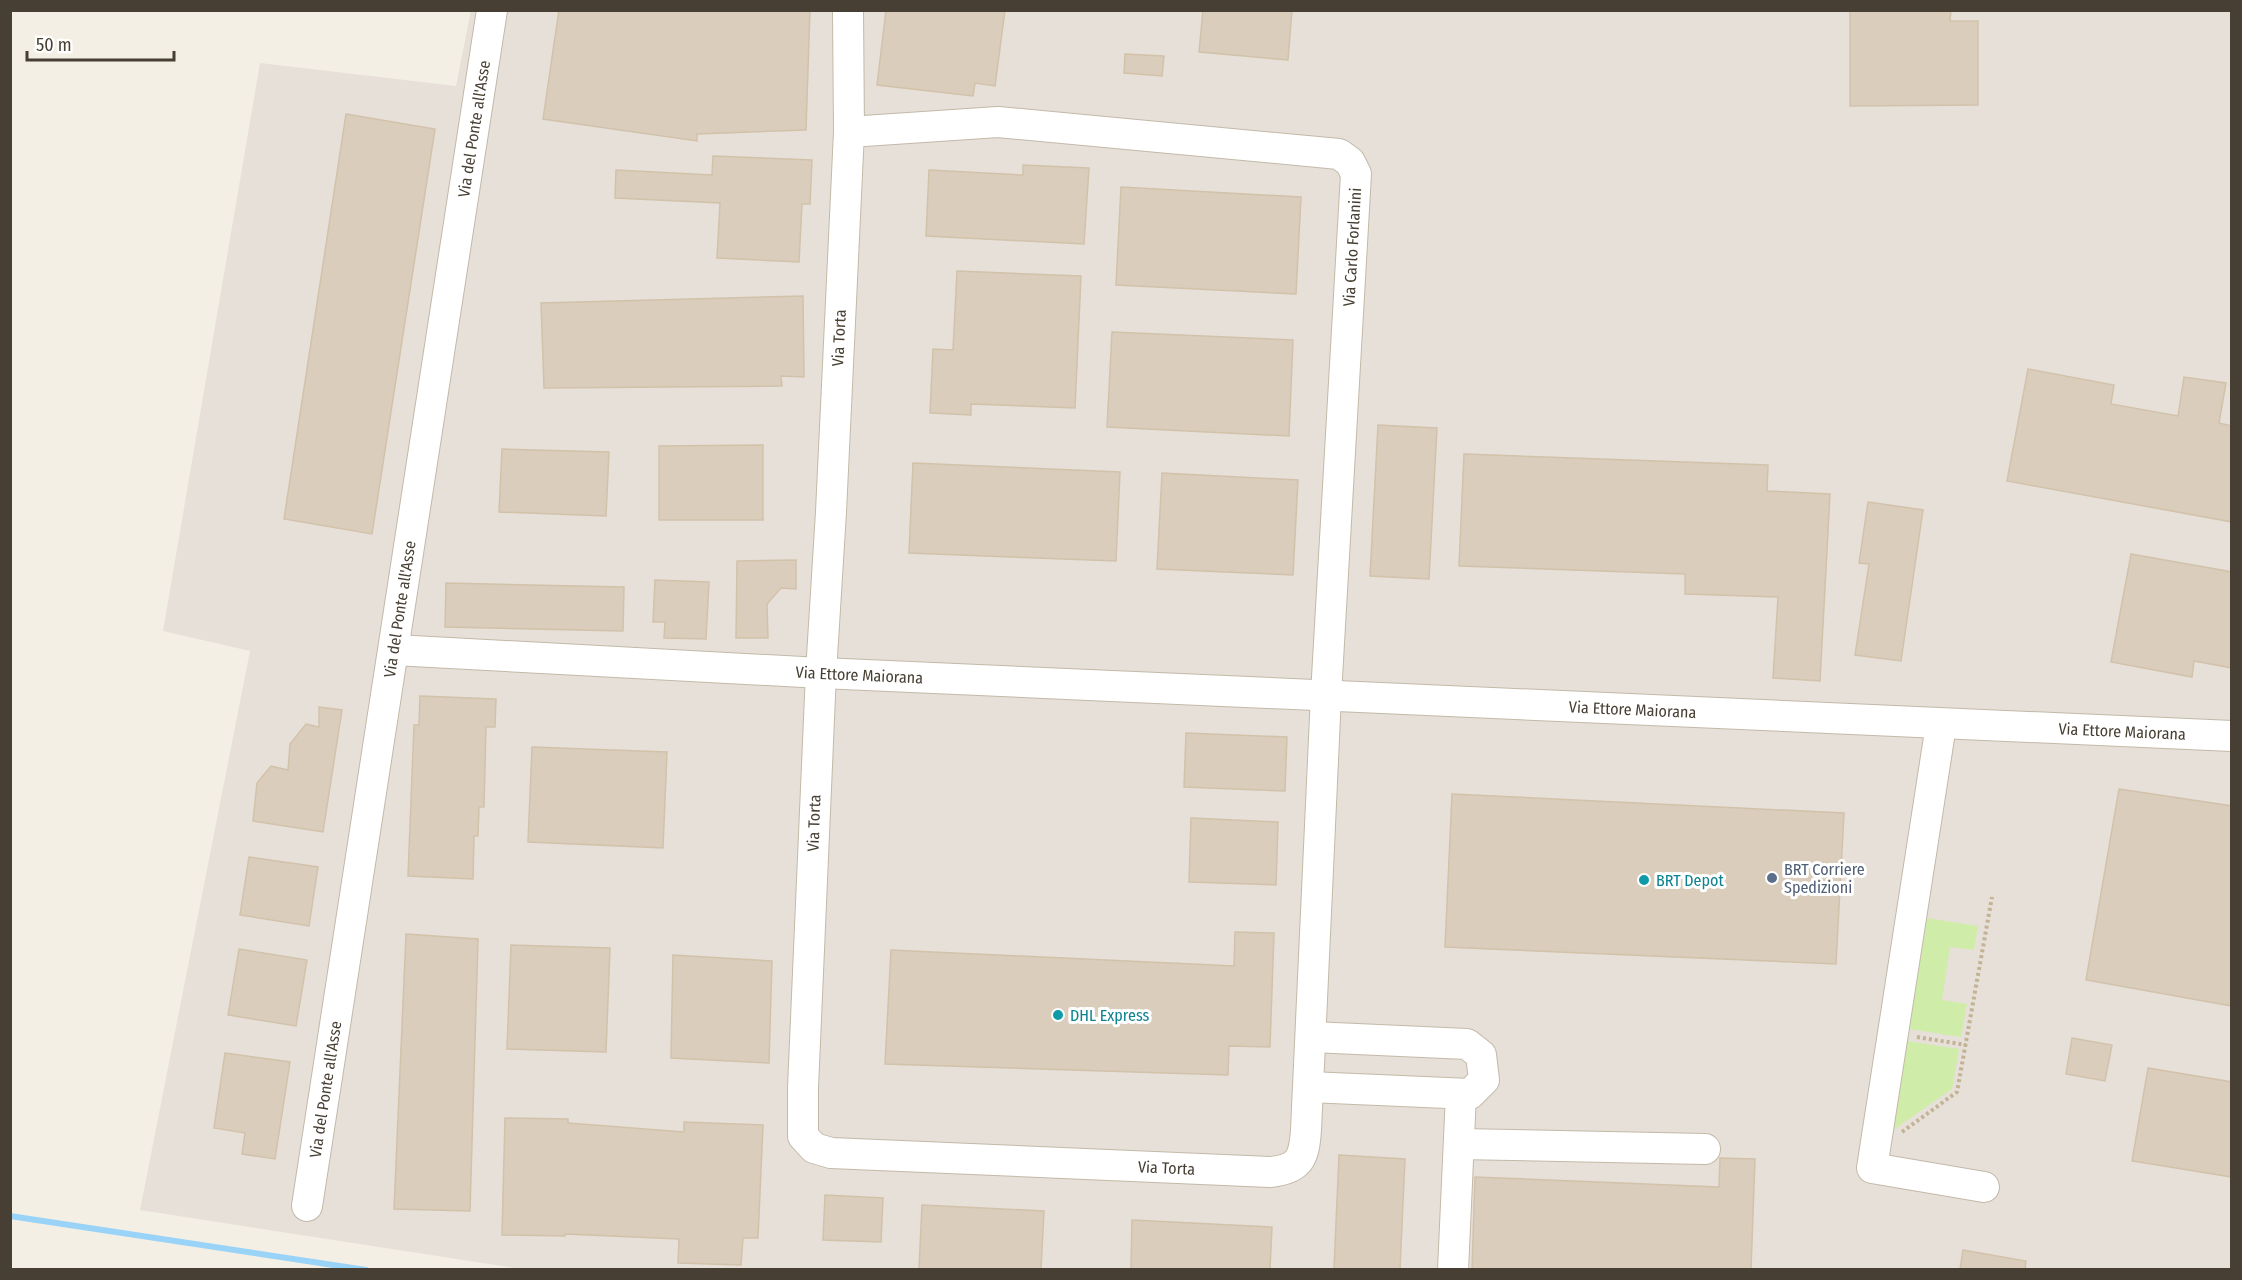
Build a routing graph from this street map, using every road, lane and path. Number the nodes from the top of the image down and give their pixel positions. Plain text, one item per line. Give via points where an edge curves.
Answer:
1 (492, 10) edge
2 (848, 10) edge
3 (849, 132) junction
4 (394, 650) junction
5 (820, 673) junction
6 (1326, 695) junction
7 (1941, 725) junction
8 (2232, 736) edge
9 (1992, 897) dead end
10 (1892, 1033) junction
11 (1312, 1037) junction
12 (1966, 1045) junction
13 (1309, 1087) junction
14 (1461, 1094) junction
15 (1459, 1144) junction
16 (1705, 1149) dead end
17 (1874, 1153) junction
18 (1983, 1187) dead end
19 (307, 1206) dead end
20 (1453, 1269) edge

1 - 4 street, Via del Ponte all'Asse
2 - 3 street, Via Torta
3 - 5 street, Via Torta
3 - 6 street, Via Carlo Forlanini via 998,122 1339,154 1350,162 1356,174
4 - 5 street, Via Ettore Maiorana
4 - 19 street, Via del Ponte all'Asse
5 - 6 street, Via Ettore Maiorana
5 - 13 street, Via Torta via 801,1128 807,1143 831,1154 1270,1172 1288,1168 1304,1153
6 - 7 street, Via Ettore Maiorana
6 - 11 street
7 - 8 street, Via Ettore Maiorana
7 - 10 street
9 - 12 path
10 - 12 path
10 - 17 street
11 - 13 street
11 - 14 street via 1467,1044 1481,1055 1484,1080 1470,1095
12 - 17 path via 1957,1092
13 - 14 street
14 - 15 street
15 - 16 street
15 - 20 street
17 - 18 street via 1872,1168

